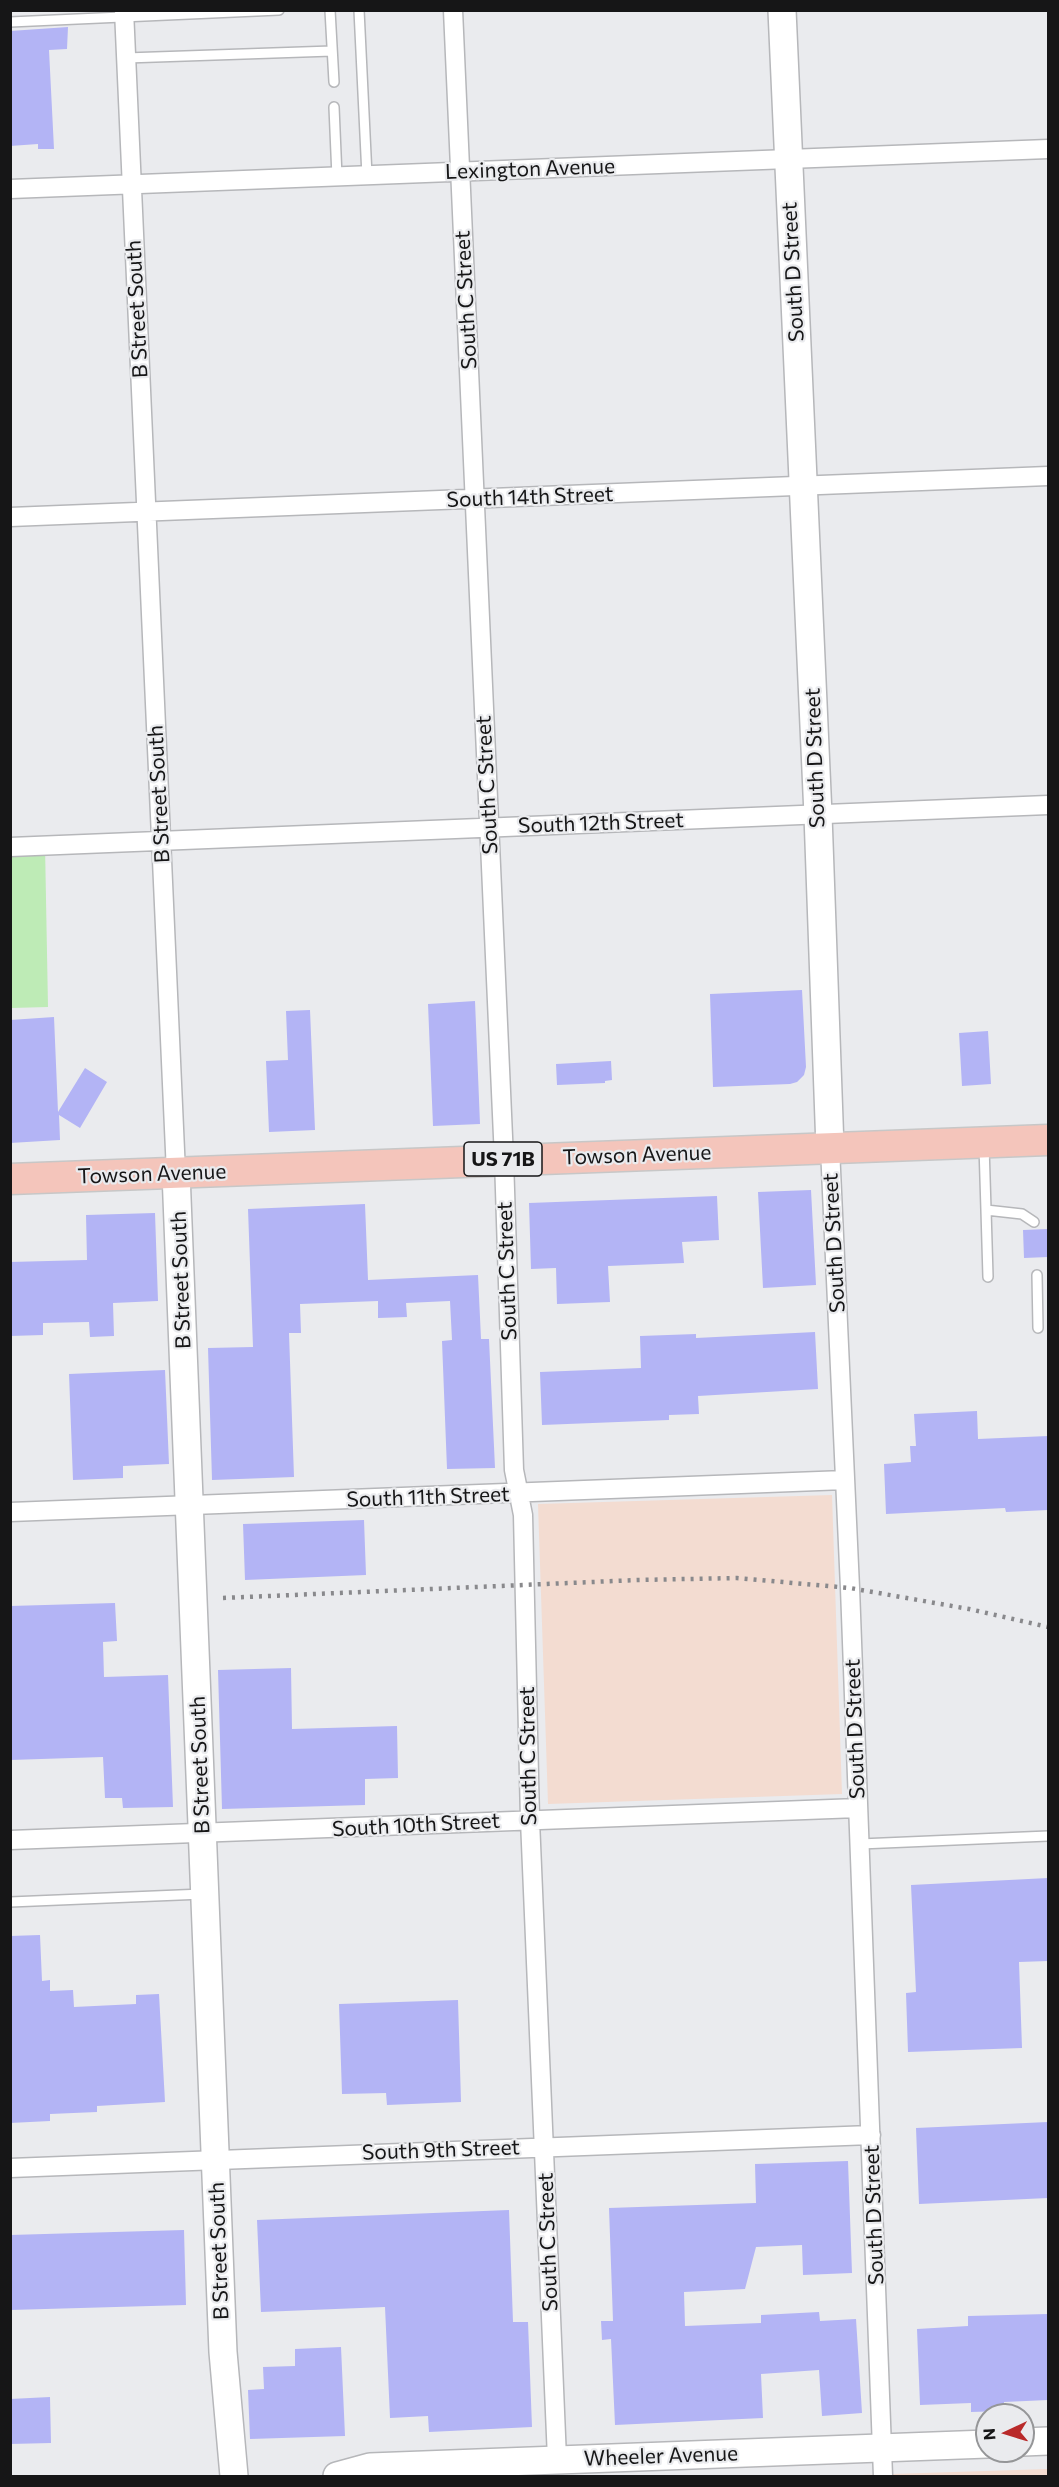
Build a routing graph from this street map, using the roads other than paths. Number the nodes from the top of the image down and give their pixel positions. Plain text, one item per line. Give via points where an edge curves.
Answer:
1 (279, 10) edge
2 (330, 10) edge
3 (359, 10) edge
4 (453, 10) edge
5 (782, 10) edge
6 (124, 14) edge
7 (10, 22) edge
8 (332, 51) junction
9 (126, 58) junction
10 (334, 82) dead end
11 (334, 108) dead end
12 (1048, 148) edge
13 (788, 159) junction
14 (460, 172) junction
15 (367, 176) junction
16 (337, 177) junction
17 (132, 185) junction
18 (10, 189) edge
19 (1048, 476) edge
20 (803, 486) junction
21 (475, 500) junction
22 (146, 511) junction
23 (10, 517) edge
24 (1048, 805) edge
25 (818, 815) junction
26 (489, 828) junction
27 (161, 841) junction
28 (10, 847) edge
29 (1048, 1140) edge
30 (984, 1142) junction
31 (830, 1148) junction
32 (504, 1159) junction
33 (176, 1173) junction
34 (10, 1179) edge
35 (986, 1209) junction
36 (1034, 1222) dead end
37 (1037, 1275) dead end
38 (988, 1276) dead end
39 (1038, 1328) dead end
40 (845, 1480) junction
41 (519, 1494) junction
42 (190, 1505) junction
43 (10, 1512) edge
44 (858, 1808) junction
45 (530, 1820) junction
46 (203, 1833) junction
47 (1048, 1836) edge
48 (10, 1840) edge
49 (860, 1844) junction
50 (205, 1894) junction
51 (10, 1902) edge
52 (871, 2135) junction
53 (544, 2146) junction
54 (216, 2160) junction
55 (10, 2168) edge
56 (975, 2444) edge
57 (882, 2448) junction
58 (557, 2459) junction
59 (234, 2476) edge
60 (337, 2476) edge
61 (883, 2476) edge

1 - 6 lane
2 - 8 lane
3 - 15 lane
4 - 14 street, South C Street
5 - 13 street, South D Street
6 - 7 lane
6 - 9 street, B Street South
8 - 9 lane
8 - 10 lane
9 - 17 street, B Street South
11 - 16 lane
12 - 13 street, Lexington Avenue
13 - 14 street, Lexington Avenue
13 - 20 street, South D Street
14 - 15 street, Lexington Avenue
14 - 21 street, South C Street
15 - 16 street, Lexington Avenue
16 - 17 street, Lexington Avenue
17 - 18 street, Lexington Avenue
17 - 22 street, B Street South
19 - 20 street, South 14th Street
20 - 21 street, South 14th Street
20 - 25 street, South D Street
21 - 22 street, South 14th Street
21 - 26 street, South C Street
22 - 23 street, South 14th Street
22 - 27 street, B Street South
24 - 25 street, South 12th Street
25 - 26 street, South 12th Street
25 - 31 street, South D Street
26 - 27 street, South 12th Street
26 - 32 street, South C Street
27 - 28 street, South 12th Street
27 - 33 street, B Street South
29 - 30 main road, Towson Avenue / US 71B
30 - 31 main road, Towson Avenue / US 71B
30 - 35 lane
31 - 32 main road, Towson Avenue / US 71B
31 - 40 street, South D Street
32 - 33 main road, Towson Avenue / US 71B
32 - 41 street, South C Street via 514,1470
33 - 34 main road, Towson Avenue / US 71B
33 - 42 street, B Street South
35 - 36 lane via 1022,1214
35 - 38 lane
37 - 39 lane
40 - 41 street, South 11th Street
40 - 44 street, South D Street
41 - 42 street, South 11th Street
41 - 45 street, South C Street via 523,1515
42 - 43 street, South 11th Street
42 - 46 street, B Street South
44 - 45 street, South 10th Street
44 - 49 street, South D Street
45 - 46 street, South 10th Street
45 - 53 street, South C Street
46 - 48 street, South 10th Street
46 - 50 street, B Street South
47 - 49 lane
49 - 52 street, South D Street
50 - 51 lane
50 - 54 street, B Street South
52 - 53 street, South 9th Street
52 - 57 street, South D Street
53 - 54 street, South 9th Street
53 - 58 street, South C Street
54 - 55 street, South 9th Street
54 - 59 street, B Street South via 225,2398
56 - 57 street, Wheeler Avenue
57 - 58 street, Wheeler Avenue
57 - 61 street, South D Street
58 - 60 street, Wheeler Avenue via 370,2467

